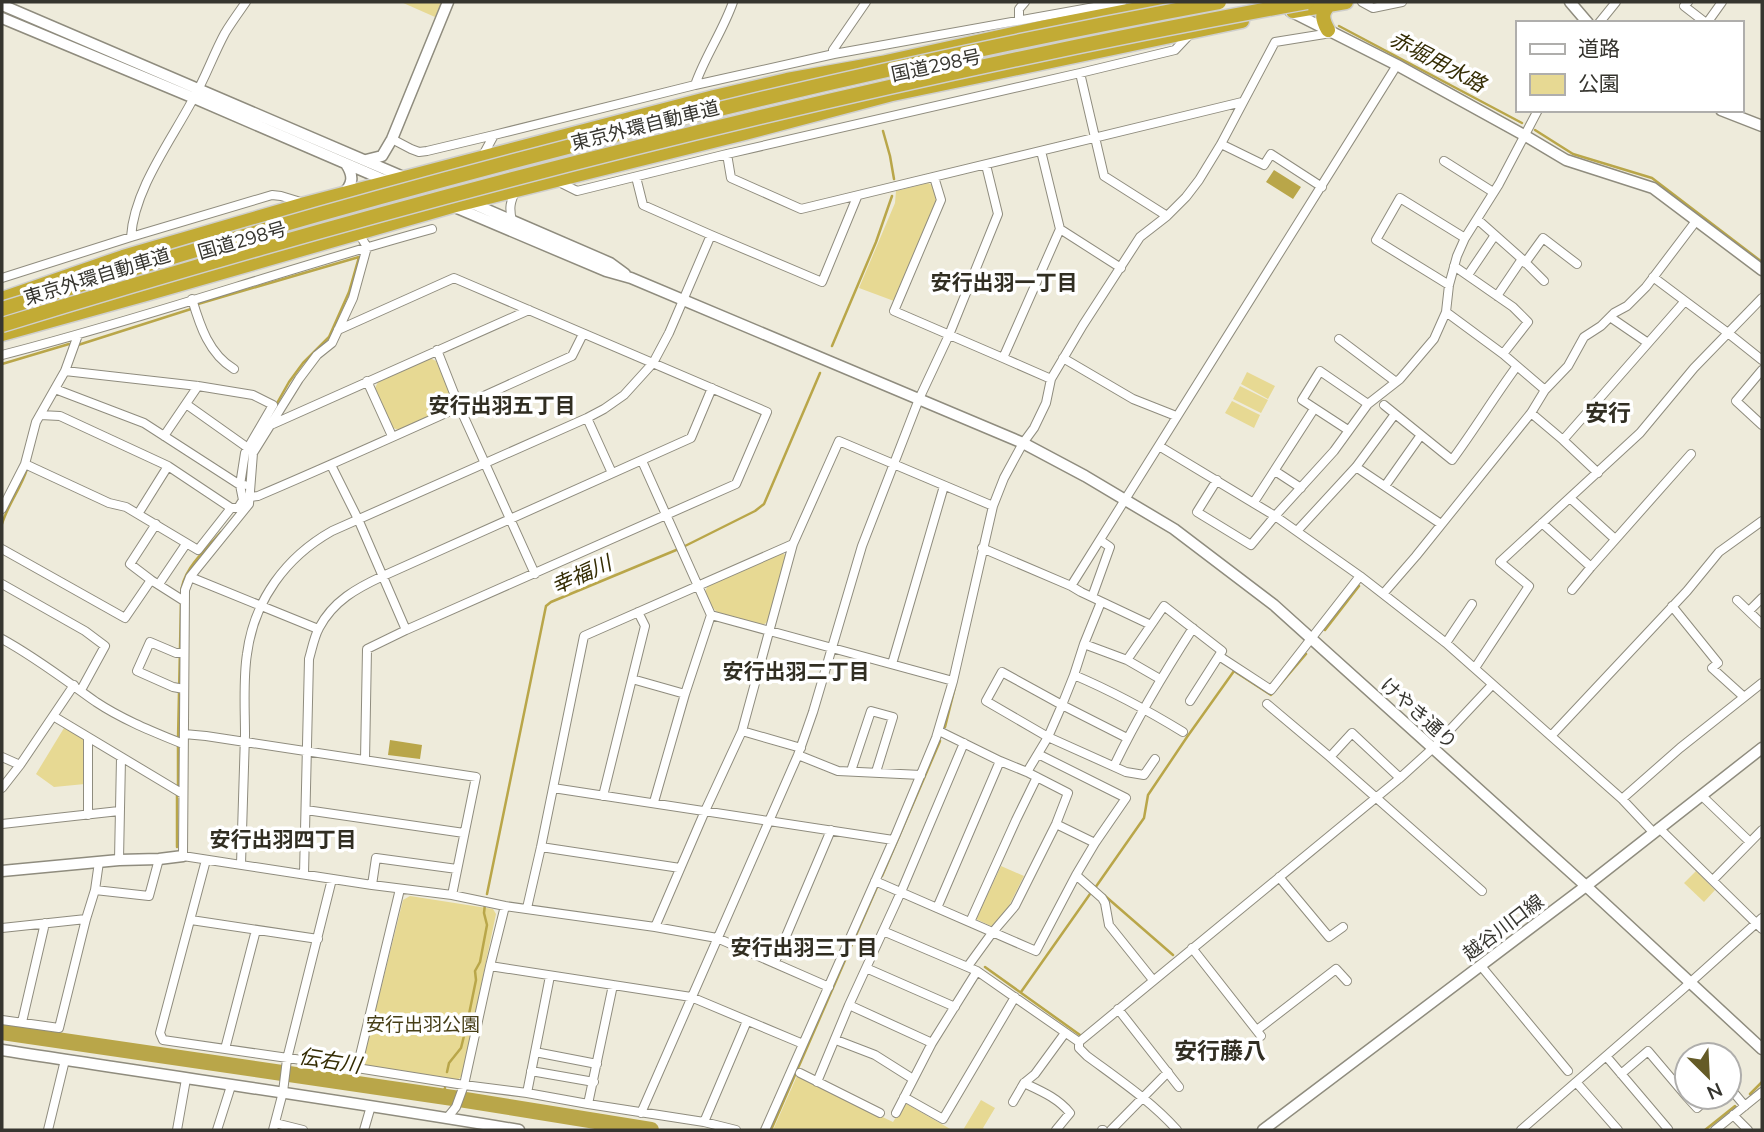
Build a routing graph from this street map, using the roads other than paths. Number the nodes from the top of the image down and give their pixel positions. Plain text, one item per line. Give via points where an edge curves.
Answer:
1 (246, 2) edge
2 (448, 2) edge
3 (733, 2) edge
4 (866, 2) edge
5 (1025, 2) edge
6 (1122, 2) edge
7 (1174, 2) edge
8 (1219, 2) edge
9 (1272, 2) edge
10 (1307, 2) edge
11 (1346, 2) edge
12 (1362, 2) edge
13 (1402, 2) edge
14 (1570, 2) edge
15 (1616, 2) edge
16 (1688, 2) edge
17 (1722, 2) edge
18 (2, 5) edge
19 (1083, 5) edge
20 (1329, 5) junction
21 (1291, 11) junction
22 (2, 18) edge
23 (1019, 20) junction
24 (1586, 21) edge
25 (1601, 21) edge
26 (1704, 21) edge
27 (1708, 21) edge
28 (1193, 31) junction
29 (1331, 31) junction
30 (834, 54) junction
31 (893, 61) junction
32 (1398, 65) junction
33 (1080, 73) junction
34 (695, 85) junction
35 (896, 93) junction
36 (196, 94) junction
37 (1242, 102) junction
38 (1537, 112) edge
39 (1726, 112) edge
40 (1762, 127) edge
41 (494, 135) junction
42 (1524, 135) junction
43 (1095, 137) junction
44 (392, 139) junction
45 (1221, 144) junction
46 (525, 151) dead end
47 (1041, 152) junction
48 (727, 154) junction
49 (482, 157) junction
50 (366, 160) junction
51 (1444, 161) dead end
52 (346, 164) junction
53 (986, 165) junction
54 (404, 177) junction
55 (636, 177) junction
56 (934, 177) junction
57 (537, 179) dead end
58 (555, 180) junction
59 (387, 182) junction
60 (1322, 187) junction
61 (516, 190) junction
62 (1493, 192) junction
63 (342, 194) junction
64 (857, 197) junction
65 (468, 202) junction
66 (305, 204) junction
67 (322, 206) dead end
68 (452, 206) junction
69 (1167, 216) junction
70 (1477, 219) junction
71 (512, 221) junction
72 (1696, 221) junction
73 (432, 229) dead end
74 (1060, 229) junction
75 (358, 232) junction
76 (332, 234) dead end
77 (710, 235) junction
78 (1495, 235) junction
79 (131, 237) junction
80 (1465, 238) junction
81 (367, 247) junction
82 (1523, 261) junction
83 (1577, 264) dead end
84 (1454, 266) junction
85 (1121, 268) junction
86 (1762, 270) edge
87 (1468, 275) junction
88 (1653, 277) junction
89 (2, 278) edge
90 (631, 278) junction
91 (1544, 281) dead end
92 (1449, 285) junction
93 (1497, 296) junction
94 (1762, 298) edge
95 (192, 299) junction
96 (2, 300) edge
97 (684, 300) junction
98 (1685, 301) junction
99 (2, 309) edge
100 (529, 310) junction
101 (1446, 312) junction
102 (1610, 317) junction
103 (2, 325) edge
104 (338, 330) junction
105 (2, 333) edge
106 (1728, 333) junction
107 (583, 334) junction
108 (78, 335) junction
109 (949, 335) junction
110 (1339, 339) dead end
111 (1648, 342) junction
112 (437, 350) junction
113 (1503, 354) junction
114 (2, 355) edge
115 (1003, 358) junction
116 (1063, 358) junction
117 (1762, 360) edge
118 (653, 363) junction
119 (1517, 366) junction
120 (234, 369) dead end
121 (1762, 370) edge
122 (65, 371) junction
123 (1051, 379) junction
124 (367, 381) junction
125 (1396, 382) junction
126 (198, 386) junction
127 (712, 388) junction
128 (54, 389) junction
129 (1545, 390) junction
130 (919, 399) junction
131 (186, 404) junction
132 (1368, 404) junction
133 (1384, 405) dead end
134 (459, 406) junction
135 (1314, 409) junction
136 (1531, 413) junction
137 (1395, 414) junction
138 (40, 415) junction
139 (1177, 416) junction
140 (587, 418) junction
141 (272, 424) junction
142 (1762, 425) edge
143 (1348, 430) junction
144 (1422, 435) junction
145 (164, 436) junction
146 (392, 436) junction
147 (1563, 440) junction
148 (1023, 443) junction
149 (1159, 446) junction
150 (248, 448) junction
151 (1691, 454) dead end
152 (642, 461) junction
153 (486, 463) junction
154 (25, 464) junction
155 (893, 464) junction
156 (331, 465) junction
157 (168, 466) junction
158 (1356, 467) junction
159 (1275, 471) junction
160 (612, 473) junction
161 (1598, 473) junction
162 (1217, 480) junction
163 (245, 485) junction
164 (944, 486) junction
165 (1385, 486) junction
166 (1301, 488) junction
167 (251, 498) junction
168 (1570, 498) junction
169 (1126, 499) junction
170 (1254, 502) junction
171 (993, 506) junction
172 (231, 508) junction
173 (2, 509) edge
174 (138, 514) junction
175 (666, 515) junction
176 (1275, 516) junction
177 (358, 519) junction
178 (510, 519) junction
179 (1762, 521) edge
180 (1542, 523) junction
181 (156, 524) junction
182 (1441, 524) junction
183 (1297, 531) junction
184 (1615, 539) junction
185 (1100, 540) junction
186 (186, 544) junction
187 (793, 544) junction
188 (982, 548) junction
189 (2, 549) edge
190 (1591, 567) junction
191 (535, 574) junction
192 (383, 576) junction
193 (1360, 576) junction
194 (190, 578) junction
195 (155, 582) junction
196 (2, 584) edge
197 (697, 585) junction
198 (1071, 586) junction
199 (1572, 590) dead end
200 (1383, 594) junction
201 (1092, 597) junction
202 (1762, 598) edge
203 (1737, 600) dead end
204 (184, 601) junction
205 (1101, 602) junction
206 (1472, 604) dead end
207 (260, 605) junction
208 (1672, 606) junction
209 (638, 611) junction
210 (1749, 611) junction
211 (711, 615) junction
212 (1762, 624) edge
213 (1151, 625) junction
214 (1193, 628) junction
215 (318, 629) junction
216 (770, 630) junction
217 (406, 631) junction
218 (2, 639) edge
219 (1312, 639) junction
220 (1446, 643) junction
221 (1084, 644) junction
222 (832, 648) junction
223 (184, 653) junction
224 (1219, 656) junction
225 (1128, 660) junction
226 (892, 664) junction
227 (1475, 668) junction
228 (1074, 675) junction
229 (632, 679) junction
230 (1160, 679) junction
231 (953, 681) junction
232 (1762, 683) edge
233 (1492, 685) junction
234 (78, 688) junction
235 (184, 689) junction
236 (685, 694) junction
237 (1744, 697) junction
238 (1190, 701) dead end
239 (1267, 704) dead end
240 (1062, 705) junction
241 (1143, 708) junction
242 (52, 716) junction
243 (939, 730) junction
244 (742, 731) junction
245 (1183, 732) dead end
246 (184, 734) junction
247 (1551, 736) junction
248 (1048, 737) junction
249 (88, 738) junction
250 (1127, 738) junction
251 (245, 742) junction
252 (964, 743) junction
253 (183, 744) junction
254 (1762, 748) edge
255 (1432, 749) junction
256 (307, 752) junction
257 (799, 752) junction
258 (1038, 754) junction
259 (2, 757) edge
260 (1330, 757) junction
261 (121, 758) junction
262 (1155, 759) dead end
263 (365, 760) junction
264 (1000, 761) junction
265 (20, 765) junction
266 (1114, 766) junction
267 (851, 771) junction
268 (876, 772) junction
269 (1027, 772) junction
270 (921, 775) junction
271 (1037, 777) junction
272 (1400, 778) junction
273 (2, 788) edge
274 (553, 788) junction
275 (183, 794) junction
276 (1701, 795) junction
277 (603, 796) junction
278 (1376, 797) junction
279 (1622, 799) junction
280 (654, 802) junction
281 (306, 810) junction
282 (119, 811) junction
283 (705, 811) junction
284 (88, 815) junction
285 (768, 822) junction
286 (2, 824) edge
287 (1056, 824) junction
288 (831, 830) junction
289 (1656, 830) junction
290 (1762, 830) edge
291 (464, 833) junction
292 (893, 840) junction
293 (1750, 842) junction
294 (1095, 843) junction
295 (541, 847) junction
296 (183, 856) junction
297 (159, 859) junction
298 (119, 860) junction
299 (206, 860) junction
300 (99, 862) junction
301 (241, 864) junction
302 (680, 868) junction
303 (457, 869) junction
304 (2, 872) edge
305 (304, 874) junction
306 (1076, 875) junction
307 (1279, 877) junction
308 (332, 879) junction
309 (1713, 880) junction
310 (875, 881) junction
311 (372, 885) junction
312 (1586, 886) junction
313 (400, 889) junction
314 (95, 890) junction
315 (1482, 891) dead end
316 (901, 892) junction
317 (453, 895) junction
318 (505, 905) junction
319 (527, 908) junction
320 (937, 908) junction
321 (86, 919) junction
322 (191, 920) junction
323 (970, 922) junction
324 (45, 923) junction
325 (1760, 923) edge
326 (656, 927) junction
327 (1343, 927) dead end
328 (256, 930) junction
329 (2, 931) edge
330 (883, 931) junction
331 (992, 933) junction
332 (717, 937) junction
333 (318, 939) junction
334 (1192, 948) junction
335 (775, 962) junction
336 (490, 965) junction
337 (1481, 966) junction
338 (866, 968) junction
339 (972, 968) junction
340 (550, 976) junction
341 (1153, 980) junction
342 (1347, 981) dead end
343 (1690, 983) junction
344 (613, 985) junction
345 (829, 987) junction
346 (691, 997) junction
347 (1015, 997) junction
348 (849, 1005) junction
349 (955, 1007) junction
350 (1118, 1009) junction
351 (2, 1020) edge
352 (747, 1021) junction
353 (22, 1022) junction
354 (1065, 1033) junction
355 (836, 1040) junction
356 (1079, 1042) junction
357 (932, 1043) junction
358 (803, 1044) junction
359 (225, 1049) junction
360 (1762, 1049) edge
361 (2, 1050) edge
362 (535, 1052) junction
363 (1606, 1056) junction
364 (287, 1059) junction
365 (65, 1060) junction
366 (597, 1064) junction
367 (357, 1068) junction
368 (531, 1071) junction
369 (1568, 1071) dead end
370 (1168, 1072) junction
371 (800, 1073) dead end
372 (1621, 1073) junction
373 (186, 1079) junction
374 (914, 1079) junction
375 (1673, 1080) edge
376 (594, 1082) junction
377 (817, 1082) junction
378 (1576, 1082) junction
379 (1024, 1083) junction
380 (464, 1085) junction
381 (231, 1086) junction
382 (1179, 1087) dead end
383 (283, 1092) junction
384 (1762, 1092) edge
385 (527, 1093) junction
386 (904, 1097) junction
387 (1142, 1098) junction
388 (1013, 1102) dead end
389 (588, 1104) junction
390 (1743, 1104) edge
391 (1745, 1106) junction
392 (371, 1107) junction
393 (641, 1113) junction
394 (880, 1113) dead end
395 (896, 1113) dead end
396 (1733, 1115) junction
397 (447, 1118) junction
398 (704, 1122) junction
399 (274, 1127) edge
400 (1059, 1127) edge
401 (48, 1129) edge
402 (58, 1130) edge
403 (177, 1130) edge
404 (217, 1130) edge
405 (303, 1130) edge
406 (364, 1130) edge
407 (442, 1130) edge
408 (519, 1130) edge
409 (736, 1130) edge
410 (765, 1130) edge
411 (1070, 1130) edge
412 (1111, 1130) edge
413 (1177, 1130) edge
414 (1263, 1130) edge
415 (1521, 1130) edge
416 (1618, 1130) edge
417 (1667, 1130) edge
418 (1715, 1130) edge
419 (1748, 1130) edge

1 - 36 street via 225,33
2 - 44 street
3 - 34 street
4 - 30 street
5 - 23 street
6 - 19 street
7 - 31 highway, 国道298号
8 - 99 highway, 東京外環自動車道, bridge via 888,70 528,158
9 - 21 street
10 - 103 highway, 東京外環自動車道, bridge via 1068,48 740,121 224,257
11 - 20 highway, 国道298号
12 - 13 street via 1373,8
14 - 24 street
15 - 25 street
16 - 26 street via 1684,6
17 - 27 street
18 - 36 street
19 - 23 street
20 - 21 highway, 国道298号
20 - 29 highway via 1323,20
21 - 28 highway, 国道298号
21 - 29 street
22 - 36 street
23 - 30 street
28 - 33 street via 1175,50
28 - 35 highway, 国道298号
29 - 32 street
29 - 37 street via 1275,42
30 - 34 street
31 - 46 highway, 国道298号
31 - 49 highway via 714,97
32 - 42 street
32 - 60 street
33 - 43 street
33 - 48 street
34 - 41 street
35 - 57 highway, 国道298号
35 - 58 highway
36 - 50 street
36 - 52 street
36 - 79 street via 149,178 137,205
37 - 43 street
37 - 45 street
38 - 42 street
39 - 40 street
41 - 44 street via 419,152
41 - 49 street
42 - 62 street
42 - 72 street via 1573,163 1653,188
43 - 47 street
43 - 69 street via 1104,176
44 - 50 street via 382,156
45 - 60 street via 1264,165 1271,154
45 - 69 street via 1199,180
47 - 53 street
47 - 74 street
48 - 55 street
48 - 64 street via 731,178 801,209
49 - 54 highway
50 - 54 street
51 - 62 street
52 - 59 street
52 - 63 street via 352,179
53 - 56 street
53 - 109 street via 998,215
54 - 59 highway
54 - 65 street
55 - 58 street via 578,191
55 - 77 street via 643,205
56 - 64 street
56 - 109 street via 941,200 894,311
58 - 61 highway
59 - 63 highway
59 - 68 street
60 - 139 street
61 - 65 highway
61 - 71 street via 510,201
62 - 70 street
63 - 66 highway
64 - 77 street via 822,282
65 - 68 highway
65 - 71 street
66 - 79 street via 272,195
66 - 96 highway via 123,257
67 - 96 highway, 国道298号
68 - 75 highway
68 - 90 street
69 - 85 street via 1140,237
70 - 78 street
70 - 80 street
71 - 90 street via 610,263
72 - 86 street
72 - 88 street
73 - 81 street
74 - 85 street
74 - 115 street
75 - 81 street
75 - 105 highway
76 - 105 highway, 国道298号
77 - 97 street
78 - 82 street
78 - 87 street
79 - 89 street
80 - 84 street
80 - 92 street via 1400,198 1376,240
81 - 95 street
81 - 104 street via 353,298
82 - 83 street via 1543,238
82 - 91 street
82 - 93 street
84 - 87 street
84 - 92 street
85 - 116 street
87 - 93 street
88 - 98 street
88 - 102 street via 1627,306
90 - 97 street, けやき通り
92 - 101 street
93 - 113 street via 1528,322
94 - 106 street
95 - 108 street
95 - 120 street via 201,329 222,362
97 - 118 street
97 - 130 street, けやき通り
98 - 106 street
98 - 111 street
100 - 104 street via 454,278
100 - 107 street
100 - 112 street
101 - 113 street
101 - 125 street via 1434,338
102 - 111 street
102 - 129 street via 1584,337 1568,366
104 - 141 street via 299,379
106 - 117 street
106 - 161 street via 1640,433
107 - 118 street
107 - 134 street via 572,356
108 - 114 street
108 - 122 street
109 - 115 street
109 - 130 street
110 - 125 street
111 - 147 street
112 - 124 street
112 - 134 street
113 - 119 street
115 - 123 street
116 - 123 street
116 - 139 street via 1133,399
118 - 127 street
118 - 140 street via 624,395
119 - 129 street
119 - 144 street via 1452,460
121 - 142 street via 1735,401
122 - 126 street
122 - 128 street
123 - 148 street via 1045,403
124 - 141 street
124 - 146 street
125 - 132 street
126 - 131 street
126 - 150 street via 253,395 273,405
127 - 152 street via 691,438
127 - 175 street via 767,412 736,484
128 - 138 street
128 - 145 street via 144,423
129 - 136 street
130 - 148 street, けやき通り
130 - 155 street
131 - 145 street
131 - 150 street
132 - 135 street via 1320,372 1302,400
132 - 143 street
133 - 137 street
134 - 146 street
134 - 153 street
135 - 143 street
135 - 159 street
136 - 147 street
136 - 182 street
137 - 144 street
137 - 158 street
138 - 154 street
138 - 157 street via 60,416
139 - 149 street
140 - 153 street
140 - 160 street
141 - 163 street via 253,453
143 - 166 street
144 - 165 street
145 - 163 street
146 - 156 street
147 - 161 street
148 - 169 street, けやき通り
148 - 171 street
149 - 162 street
149 - 169 street
150 - 163 street
151 - 184 street
152 - 160 street
152 - 175 street
153 - 177 street
153 - 178 street
154 - 173 street
154 - 174 street
155 - 164 street
155 - 187 street via 839,441
155 - 222 street via 862,546
156 - 167 street
156 - 177 street
157 - 172 street
157 - 174 street
158 - 165 street
158 - 183 street
159 - 166 street
159 - 170 street
160 - 178 street
161 - 168 street
162 - 170 street
162 - 176 street via 1197,512 1251,545
163 - 167 street
163 - 172 street via 243,500 238,508
164 - 171 street
164 - 226 street
165 - 182 street
166 - 176 street
167 - 194 street
168 - 180 street
168 - 184 street
169 - 185 street
169 - 219 street, けやき通り via 1174,529
170 - 176 street
171 - 188 street
172 - 186 street via 198,550
174 - 181 street
175 - 191 street
175 - 197 street
176 - 183 street
177 - 192 street
177 - 207 street via 319,538 296,556
178 - 191 street
178 - 192 street
179 - 208 street via 1719,552
180 - 190 street
180 - 227 street via 1500,562 1529,586
181 - 186 street
181 - 195 street via 130,564
182 - 200 street
183 - 193 street
184 - 190 street
185 - 198 street
185 - 201 street via 1110,547
186 - 195 street
187 - 197 street
187 - 216 street
188 - 198 street
188 - 231 street
189 - 195 street via 125,618
190 - 199 street
191 - 217 street
192 - 215 street via 353,590
192 - 217 street
193 - 200 street
193 - 219 street
194 - 204 street
194 - 207 street
195 - 204 street
196 - 234 street via 105,646
197 - 209 street
197 - 211 street
198 - 201 street
200 - 220 street
201 - 205 street
202 - 210 street
203 - 210 street
204 - 223 street
205 - 213 street
205 - 221 street
206 - 220 street
207 - 215 street
207 - 251 street via 247,655
208 - 237 street via 1718,663 1712,668
208 - 247 street
209 - 229 street via 645,626
209 - 274 street via 584,636
210 - 212 street
211 - 216 street
211 - 236 street
213 - 214 street via 1164,606
213 - 225 street
214 - 224 street via 1222,651
214 - 230 street
215 - 256 street via 309,659
216 - 222 street
216 - 244 street
217 - 263 street via 367,649
218 - 234 street
219 - 224 street via 1270,690
219 - 255 street, けやき通り
220 - 227 street
221 - 225 street
221 - 228 street
222 - 226 street
222 - 257 street
223 - 235 street
223 - 235 street via 150,642 137,671
224 - 238 street
225 - 230 street
226 - 231 street
227 - 233 street
228 - 240 street
228 - 241 street
229 - 236 street
229 - 277 street
230 - 241 street
231 - 243 street
232 - 237 street
233 - 247 street
233 - 255 street
234 - 242 street
234 - 253 street via 138,725
235 - 246 street
236 - 280 street
237 - 279 street
239 - 260 street
240 - 248 street
240 - 248 street via 1002,671 986,701
240 - 250 street
241 - 245 street
241 - 250 street
242 - 249 street
242 - 265 street
243 - 252 street
243 - 270 street
244 - 257 street
244 - 283 street
246 - 251 street
246 - 253 street
247 - 279 street
248 - 258 street
248 - 266 street
249 - 261 street
249 - 284 street
250 - 266 street
251 - 256 street
251 - 301 street
252 - 264 street
252 - 316 street
253 - 275 street
254 - 276 street, 越谷川口線
255 - 272 street
255 - 312 street, けやき通り
256 - 263 street
256 - 281 street
257 - 267 street via 838,771
257 - 285 street
258 - 269 street
258 - 294 street via 1126,798
259 - 265 street
260 - 272 street via 1352,733
260 - 278 street
261 - 275 street
261 - 282 street
262 - 266 street via 1144,775
263 - 291 street via 476,777
264 - 269 street
264 - 320 street
265 - 273 street
267 - 268 street
267 - 268 street via 871,711 893,717
268 - 270 street
269 - 271 street
270 - 292 street
271 - 287 street via 1068,793
271 - 323 street
272 - 278 street
274 - 277 street
274 - 295 street
275 - 296 street
276 - 289 street, 越谷川口線
276 - 293 street
277 - 280 street
278 - 307 street
278 - 315 street
279 - 289 street
280 - 283 street
281 - 291 street
281 - 305 street
282 - 284 street
282 - 298 street
283 - 285 street
283 - 302 street
284 - 286 street
285 - 288 street
285 - 332 street
287 - 294 street
287 - 331 street via 1015,906
288 - 292 street
288 - 335 street
289 - 309 street
289 - 312 street, 越谷川口線
290 - 293 street
291 - 303 street
292 - 310 street
293 - 309 street
294 - 306 street
295 - 302 street
295 - 319 street
296 - 297 street
296 - 299 street
297 - 298 street
297 - 314 street via 149,896
298 - 300 street
299 - 301 street
299 - 322 street
300 - 304 street
300 - 314 street
301 - 305 street
302 - 326 street
303 - 311 street via 376,858
303 - 317 street
305 - 308 street
306 - 331 street via 1036,951
306 - 341 street via 1102,898 1109,925
307 - 327 street via 1329,937
307 - 334 street
308 - 311 street
308 - 333 street
309 - 325 street
310 - 316 street
310 - 345 street
311 - 313 street
312 - 337 street, 越谷川口線
312 - 343 street, けやき通り
313 - 317 street
313 - 367 street
314 - 321 street
316 - 320 street
316 - 330 street
317 - 318 street
318 - 319 street
318 - 336 street
319 - 326 street
320 - 323 street
321 - 324 street
321 - 353 street via 59,1028
322 - 328 street
322 - 359 street via 160,1033 163,1040
323 - 331 street
324 - 329 street
324 - 353 street
325 - 343 street
326 - 332 street
328 - 333 street
328 - 359 street
330 - 338 street
330 - 339 street
331 - 339 street
332 - 335 street
332 - 346 street
333 - 364 street
334 - 341 street
334 - 342 street via 1259,1033 1336,969
335 - 345 street
336 - 340 street
336 - 380 street
337 - 369 street
337 - 414 street, 越谷川口線
338 - 348 street
338 - 349 street
339 - 347 street
339 - 349 street
340 - 344 street
340 - 362 street
341 - 350 street
343 - 360 street, けやき通り
343 - 363 street
344 - 346 street
344 - 366 street
345 - 358 street
346 - 352 street
346 - 393 street
347 - 354 street
347 - 386 street via 943,1119
348 - 355 street
348 - 357 street
349 - 357 street
350 - 356 street
350 - 370 street
351 - 353 street
352 - 358 street
352 - 398 street
354 - 356 street
354 - 379 street
355 - 374 street via 875,1055
355 - 377 street
356 - 387 street via 1087,1056
357 - 374 street
358 - 410 street
359 - 364 street
361 - 365 street
362 - 366 street
362 - 368 street
363 - 372 street
363 - 378 street
364 - 367 street
364 - 383 street
365 - 373 street
365 - 401 street
366 - 376 street
367 - 380 street
368 - 376 street
368 - 385 street
370 - 382 street
370 - 387 street
371 - 377 street
372 - 375 street via 1648,1051
372 - 417 street
373 - 381 street
373 - 403 street
374 - 386 street
376 - 389 street
377 - 394 street
378 - 415 street
378 - 416 street
379 - 388 street
379 - 400 street via 1070,1113
380 - 385 street
380 - 397 street
381 - 383 street
381 - 404 street
383 - 392 street
383 - 399 street
384 - 391 street
385 - 389 street
386 - 395 street
387 - 412 street
387 - 413 street
389 - 393 street
390 - 391 street
391 - 396 street
392 - 397 street
392 - 406 street
393 - 398 street
396 - 418 street
396 - 419 street
397 - 407 street
397 - 408 street
398 - 409 street
399 - 405 street
400 - 411 street
401 - 402 street

